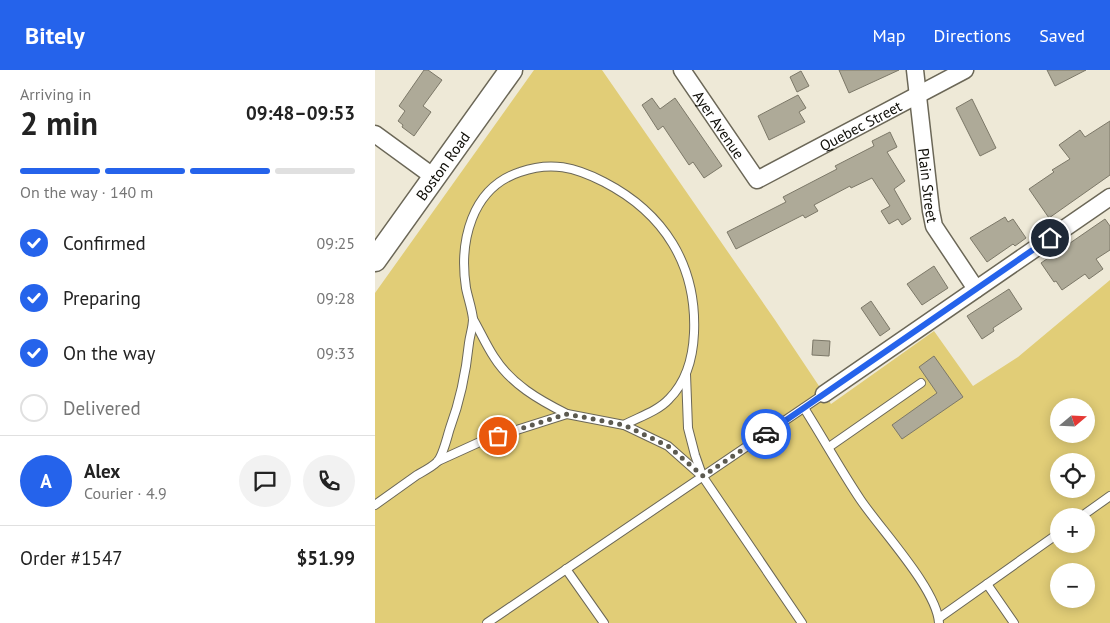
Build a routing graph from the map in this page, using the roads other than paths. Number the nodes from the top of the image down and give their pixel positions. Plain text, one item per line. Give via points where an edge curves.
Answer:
1 (511, 70) edge
2 (682, 70) edge
3 (915, 70) edge
4 (965, 70) edge
5 (917, 94) junction
6 (375, 134) edge
7 (434, 177) junction
8 (757, 180) joint
9 (1110, 197) edge
10 (375, 260) edge
11 (976, 289) junction
12 (473, 319) junction
13 (686, 374) junction
14 (921, 383) dead end
15 (825, 394) joint
16 (804, 408) junction
17 (567, 414) junction
18 (624, 425) junction
19 (829, 447) junction
20 (438, 461) junction
21 (703, 476) junction
22 (1110, 496) edge
23 (375, 505) edge
24 (1093, 508) edge
25 (1050, 539) edge
26 (566, 569) junction
27 (987, 584) junction
28 (939, 620) edge
29 (487, 623) edge
30 (604, 623) edge
31 (802, 623) edge
32 (1014, 623) edge

1 - 7 main road, Boston Road
2 - 8 street, Ayer Avenue
3 - 5 street, Plain Street
4 - 5 street, Quebec Street
5 - 8 street, Quebec Street
5 - 11 street, Plain Street via 934,226
6 - 7 street
7 - 10 main road, Boston Road
9 - 11 street
11 - 15 street
12 - 13 lane via 464,259 466,235 474,212 488,190 519,172 544,166 565,166 623,192 645,209 668,235 681,260 691,291 693,351
12 - 17 lane via 494,358 509,375 545,404
12 - 20 lane via 465,378
13 - 18 lane via 669,399
13 - 21 lane via 688,428
14 - 19 lane
15 - 16 lane
16 - 19 lane
16 - 21 lane
17 - 18 lane
17 - 20 lane via 482,441
18 - 21 lane via 668,446
19 - 28 lane via 859,498 926,589
20 - 23 lane
21 - 26 lane
21 - 31 lane
22 - 24 lane
25 - 27 lane
26 - 29 lane
26 - 30 lane
27 - 28 lane
27 - 32 lane

